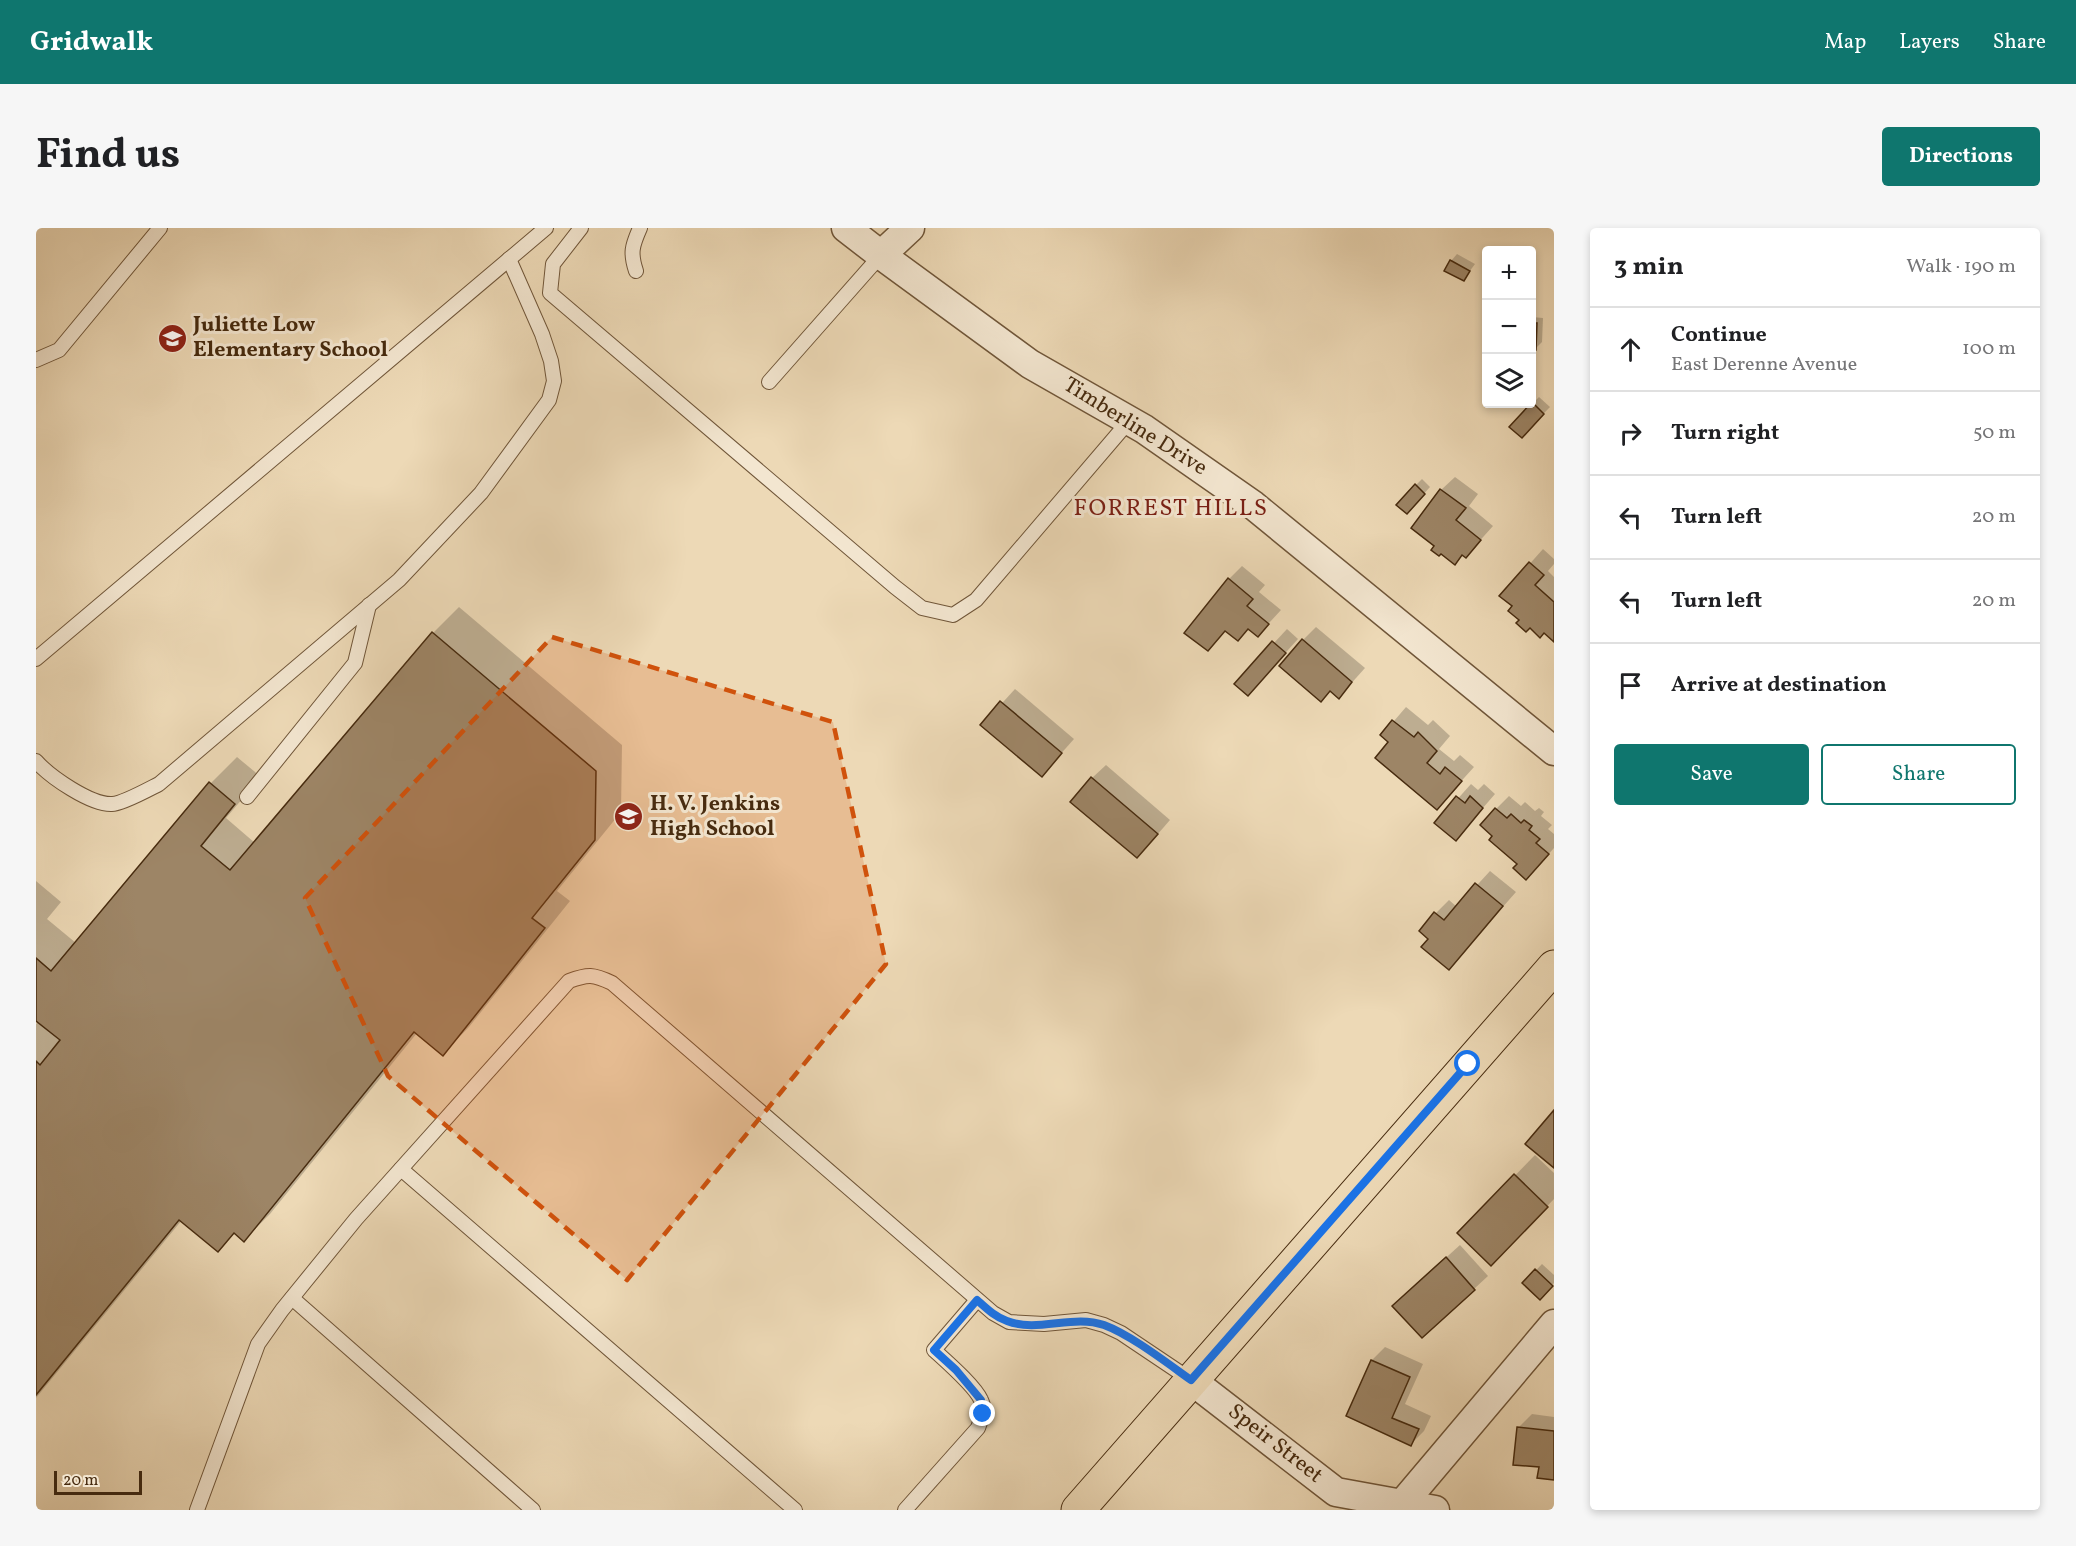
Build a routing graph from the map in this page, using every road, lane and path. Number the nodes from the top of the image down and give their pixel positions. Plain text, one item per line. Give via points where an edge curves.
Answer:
1 (160, 228) edge
2 (546, 228) edge
3 (581, 228) edge
4 (640, 228) edge
5 (846, 228) edge
6 (910, 228) edge
7 (881, 255) junction
8 (509, 259) junction
9 (636, 271) dead end
10 (36, 360) edge
11 (769, 382) dead end
12 (1129, 421) junction
13 (369, 605) junction
14 (36, 659) edge
15 (1554, 751) edge
16 (36, 761) edge
17 (247, 797) dead end
18 (1554, 967) edge
19 (401, 1169) junction
20 (292, 1298) junction
21 (977, 1300) junction
22 (1554, 1324) edge
23 (1191, 1380) junction
24 (1400, 1507) edge
25 (197, 1510) edge
26 (532, 1510) edge
27 (795, 1510) edge
28 (905, 1510) edge
29 (1078, 1510) edge
30 (1435, 1510) edge

1 - 10 lane via 59,350
2 - 8 lane
3 - 12 lane via 553,264 550,293 922,608 953,615 976,600
4 - 9 lane via 631,256
5 - 7 street, Timberline Drive
6 - 7 street
7 - 11 lane
7 - 12 street, Timberline Drive via 1030,364
8 - 13 lane via 551,361 554,381 549,400 481,493 399,580
8 - 14 lane
12 - 15 street, Timberline Drive via 1254,505
13 - 16 lane via 159,784 113,805 93,801 45,771
13 - 17 lane via 355,663
18 - 23 main road
19 - 20 lane
19 - 21 lane via 569,981 585,975 597,976 612,983
19 - 27 lane
20 - 25 lane via 258,1344
20 - 26 lane
21 - 23 lane via 1009,1322 1086,1320 1104,1325
21 - 28 lane via 934,1350 981,1400 983,1414 978,1428
22 - 24 street
23 - 24 street, Speir Street via 1336,1492
23 - 29 main road
24 - 30 street, Speir Street

